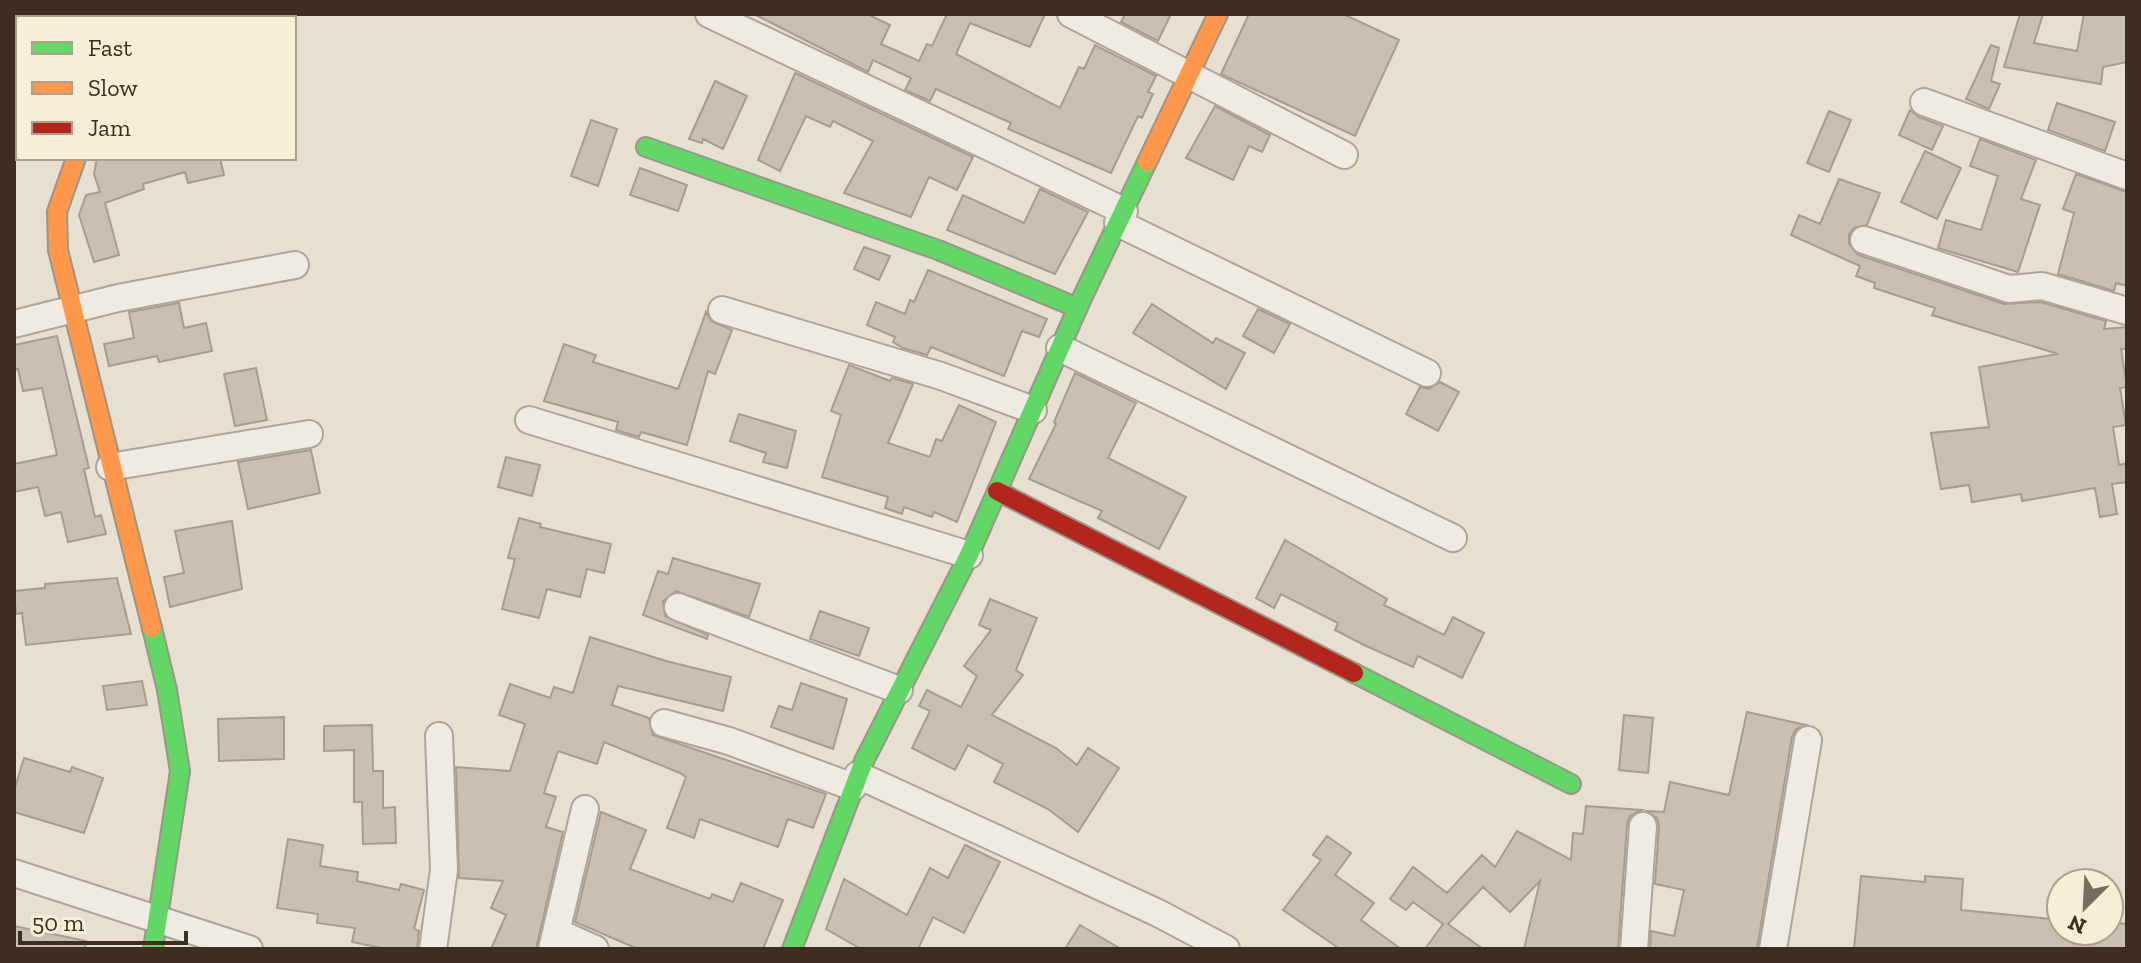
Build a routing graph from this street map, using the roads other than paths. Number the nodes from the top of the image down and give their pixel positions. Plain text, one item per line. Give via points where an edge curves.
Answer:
1 (709, 14) edge
2 (1071, 14) edge
3 (1218, 14) edge
4 (1190, 73) junction
5 (1924, 102) dead end
6 (646, 147) dead end
7 (1344, 155) dead end
8 (75, 160) edge
9 (2127, 176) edge
10 (1121, 217) junction
11 (1864, 240) dead end
12 (295, 265) dead end
13 (1078, 308) junction
14 (72, 310) junction
15 (722, 310) dead end
16 (2127, 311) edge
17 (14, 324) edge
18 (1060, 348) junction
19 (1427, 373) dead end
20 (1033, 410) junction
21 (529, 420) dead end
22 (309, 434) dead end
23 (110, 467) junction
24 (997, 491) junction
25 (1453, 538) dead end
26 (969, 555) junction
27 (678, 607) dead end
28 (899, 690) junction
29 (664, 723) dead end
30 (439, 736) dead end
31 (1808, 740) dead end
32 (855, 781) junction
33 (1571, 784) dead end
34 (585, 809) dead end
35 (1643, 826) dead end
36 (14, 873) edge
37 (158, 917) junction
38 (554, 940) edge
39 (153, 949) edge
40 (249, 949) edge
41 (433, 949) edge
42 (595, 949) edge
43 (792, 949) edge
44 (1226, 949) edge
45 (1634, 949) edge
46 (1773, 949) edge

1 - 10 street
2 - 4 street
3 - 4 street
4 - 7 street
4 - 10 street
5 - 9 street
6 - 13 street via 938,250
8 - 14 street via 56,229
10 - 13 street
10 - 19 street
11 - 16 street via 2009,289 2042,286
12 - 14 street
13 - 18 street
14 - 17 street
14 - 23 street
15 - 20 street via 941,376
18 - 20 street
18 - 25 street
20 - 24 street
21 - 26 street
22 - 23 street
23 - 37 street via 179,753 179,787
24 - 26 street
24 - 33 street
26 - 28 street
27 - 28 street
28 - 32 street
29 - 32 street
30 - 41 street via 444,870
31 - 46 street
32 - 43 street
32 - 44 street via 1158,913
34 - 38 street
35 - 45 street
36 - 37 street
37 - 39 street
37 - 40 street
38 - 42 street

